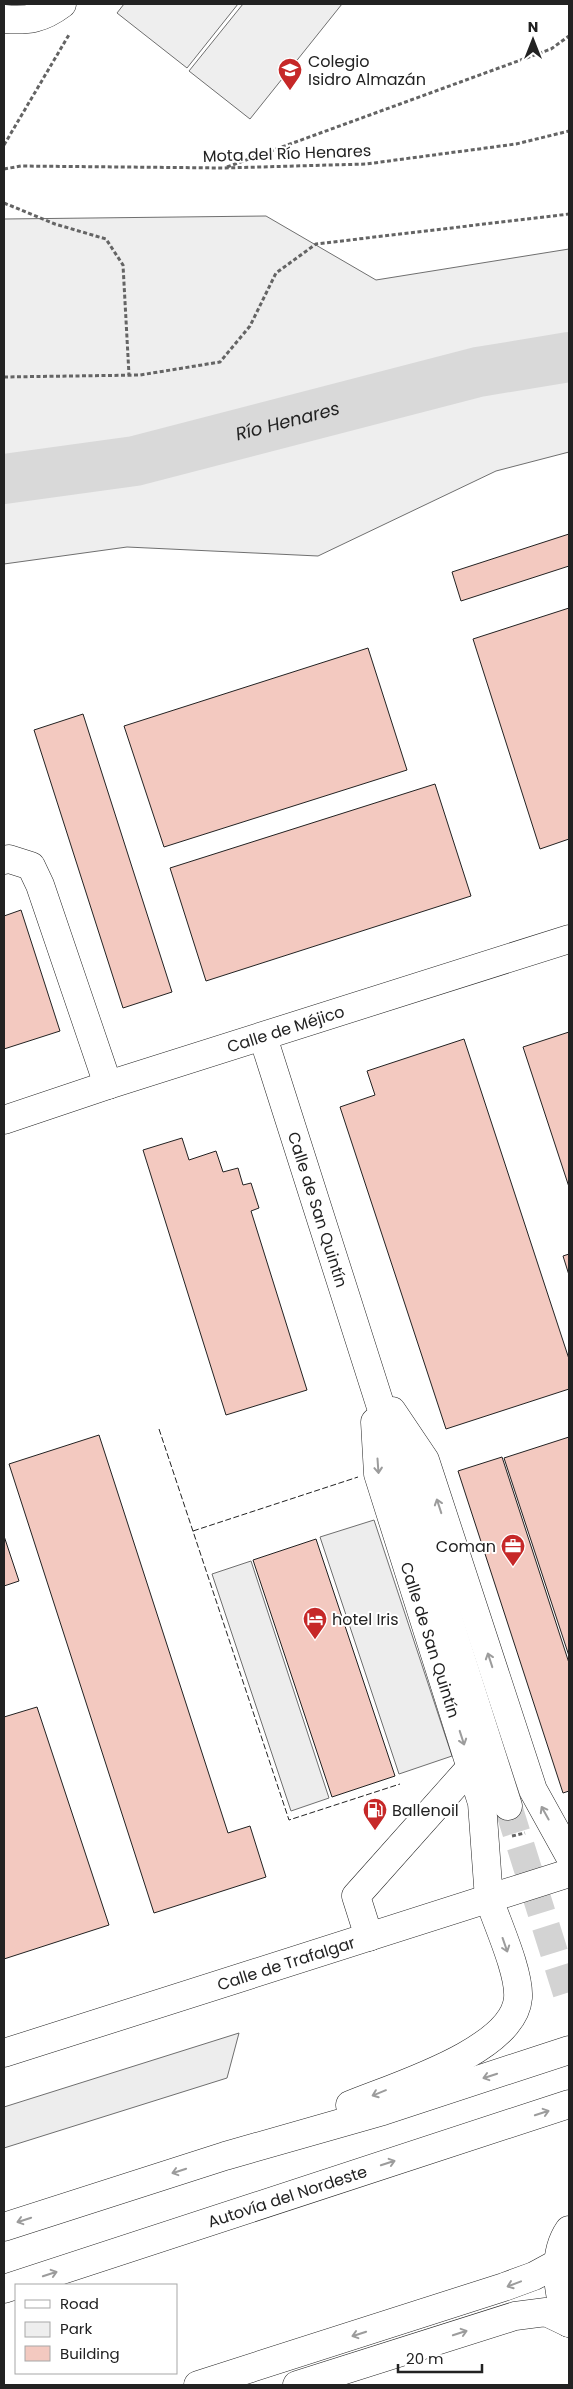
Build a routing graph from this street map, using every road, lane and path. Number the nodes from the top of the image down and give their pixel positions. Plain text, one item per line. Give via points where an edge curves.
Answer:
1 (62, 4) edge
2 (14, 20) edge
3 (72, 30) dead end
4 (569, 36) edge
5 (569, 131) edge
6 (4, 144) edge
7 (224, 168) junction
8 (4, 169) edge
9 (4, 203) edge
10 (569, 214) edge
11 (129, 375) junction
12 (4, 377) edge
13 (4, 860) edge
14 (569, 939) edge
15 (263, 1036) junction
16 (108, 1085) junction
17 (4, 1120) edge
18 (373, 1383) junction
19 (471, 1767) junction
20 (508, 1806) tunnel mouth
21 (552, 1825) junction
22 (485, 1844) junction
23 (569, 1855) edge
24 (569, 1872) edge
25 (489, 1899) junction
26 (369, 1937) junction
27 (569, 2050) edge
28 (4, 2053) edge
29 (569, 2104) edge
30 (225, 2156) junction
31 (4, 2227) edge
32 (569, 2230) edge
33 (558, 2263) junction
34 (19, 2284) edge
35 (569, 2323) edge
36 (198, 2385) edge
37 (297, 2385) edge

1 - 2 main road via 48,14
3 - 6 path
4 - 7 path via 551,49
5 - 7 path, Mota del Río Henares via 516,144 366,164
7 - 8 path, Mota del Río Henares via 21,166
9 - 11 path via 106,239 123,265
10 - 11 path via 316,244 276,273 250,326 220,362
11 - 12 path
13 - 16 main road via 31,866 40,885
14 - 15 main road, Calle de Méjico
15 - 16 main road, Calle de Méjico
15 - 18 main road, Calle de San Quintín
16 - 17 main road, Calle de Méjico
18 -> 19 main road, Calle de San Quintín via 378,1474
18 - 20 main road, Calle de San Quintín
21 -> 18 main road, Calle de San Quintín via 533,1790 424,1460
19 - 22 main road, Calle de San Quintín via 482,1803
19 - 26 main road via 356,1896
21 - 22 path
21 - 23 main road, Calle de San Quintín
22 - 25 main road, Calle de San Quintín
24 - 25 main road, Calle de Trafalgar
25 - 26 main road, Calle de Trafalgar
25 -> 30 main road, Calle de San Quintín via 516,1979 518,1998 504,2028 472,2054
26 - 28 main road, Calle de Trafalgar
27 -> 30 main road via 383,2111
34 -> 29 main road, Autovía del Nordeste
30 -> 31 main road
32 - 33 main road
33 - 35 main road via 559,2294
33 -> 36 main road via 504,2287
37 -> 35 main road via 515,2316 546,2312

